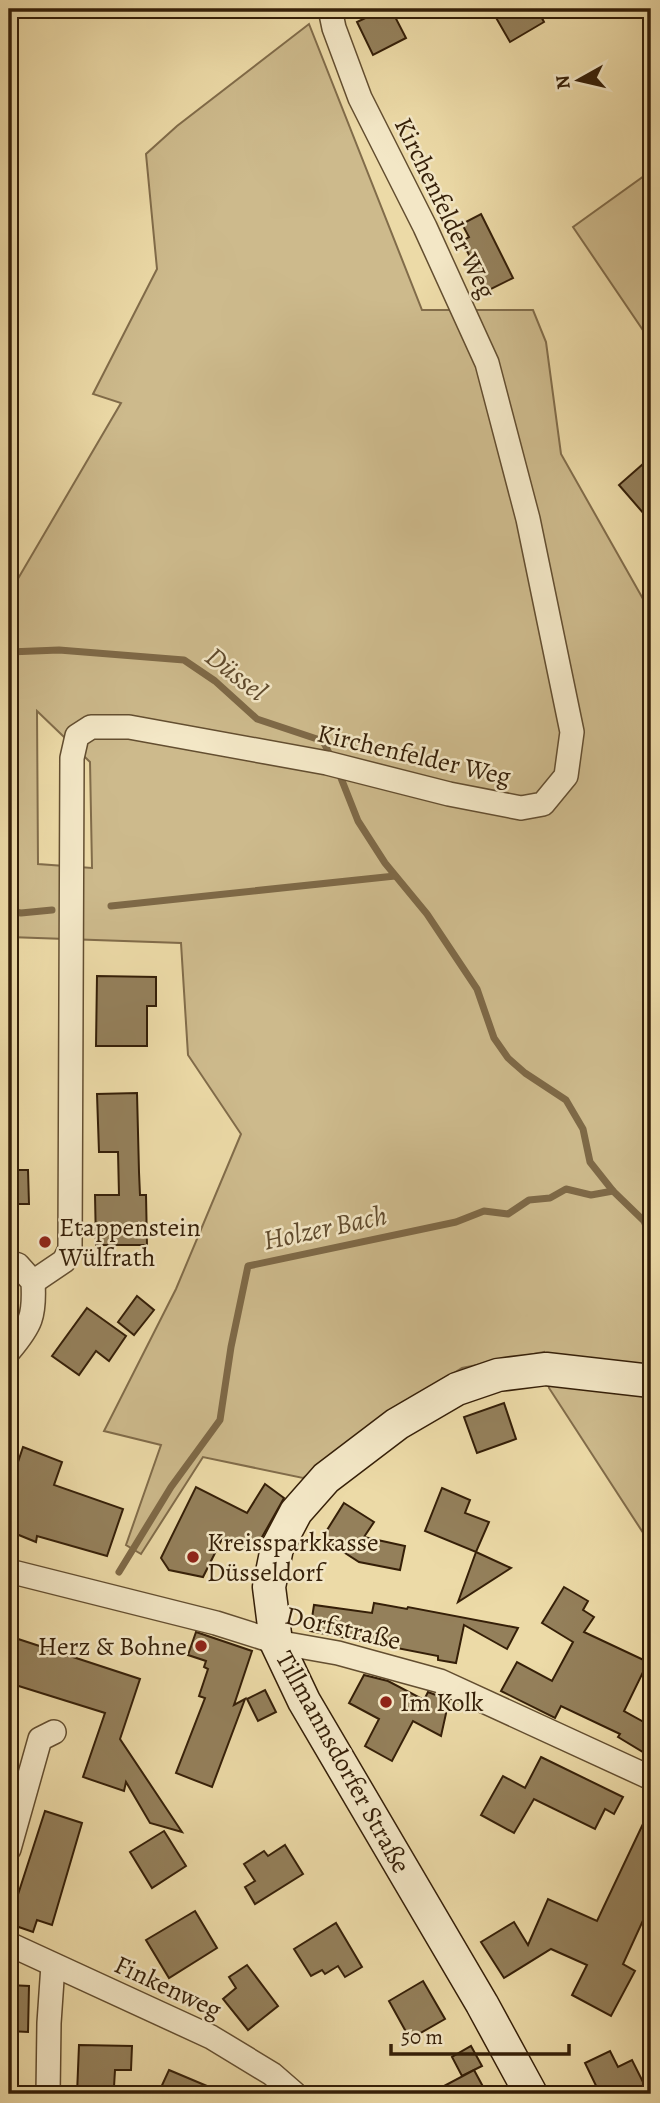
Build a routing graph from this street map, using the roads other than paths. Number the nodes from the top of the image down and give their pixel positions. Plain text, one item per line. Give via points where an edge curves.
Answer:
1 (330, 9) edge
2 (9, 1262) edge
3 (33, 1282) junction
4 (9, 1351) edge
5 (651, 1381) edge
6 (9, 1570) edge
7 (276, 1642) junction
8 (54, 1732) dead end
9 (651, 1778) edge
10 (9, 1849) edge
11 (9, 1944) edge
12 (53, 1965) junction
13 (48, 2094) edge
14 (295, 2094) edge
15 (531, 2094) edge

1 - 3 street, Kirchenfelder Weg via 360,98 487,363 528,519 572,732 566,776 543,804 521,808 327,763 129,727 91,727 77,736 72,758 69,1250 64,1261
2 - 3 street
3 - 4 street via 35,1308 25,1332
5 - 7 main road, Tillmannsdorfer Straße via 546,1369 498,1375 457,1389 397,1424 326,1478 296,1512 277,1548 269,1587
6 - 7 street, Dorfstraße via 216,1622
7 - 9 street, Dorfstraße via 338,1653 440,1681
7 - 15 main road, Tillmannsdorfer Straße via 304,1701
8 - 10 street via 40,1739
11 - 12 street, Finkenweg
12 - 13 street
12 - 14 street, Finkenweg via 211,2037 272,2074

